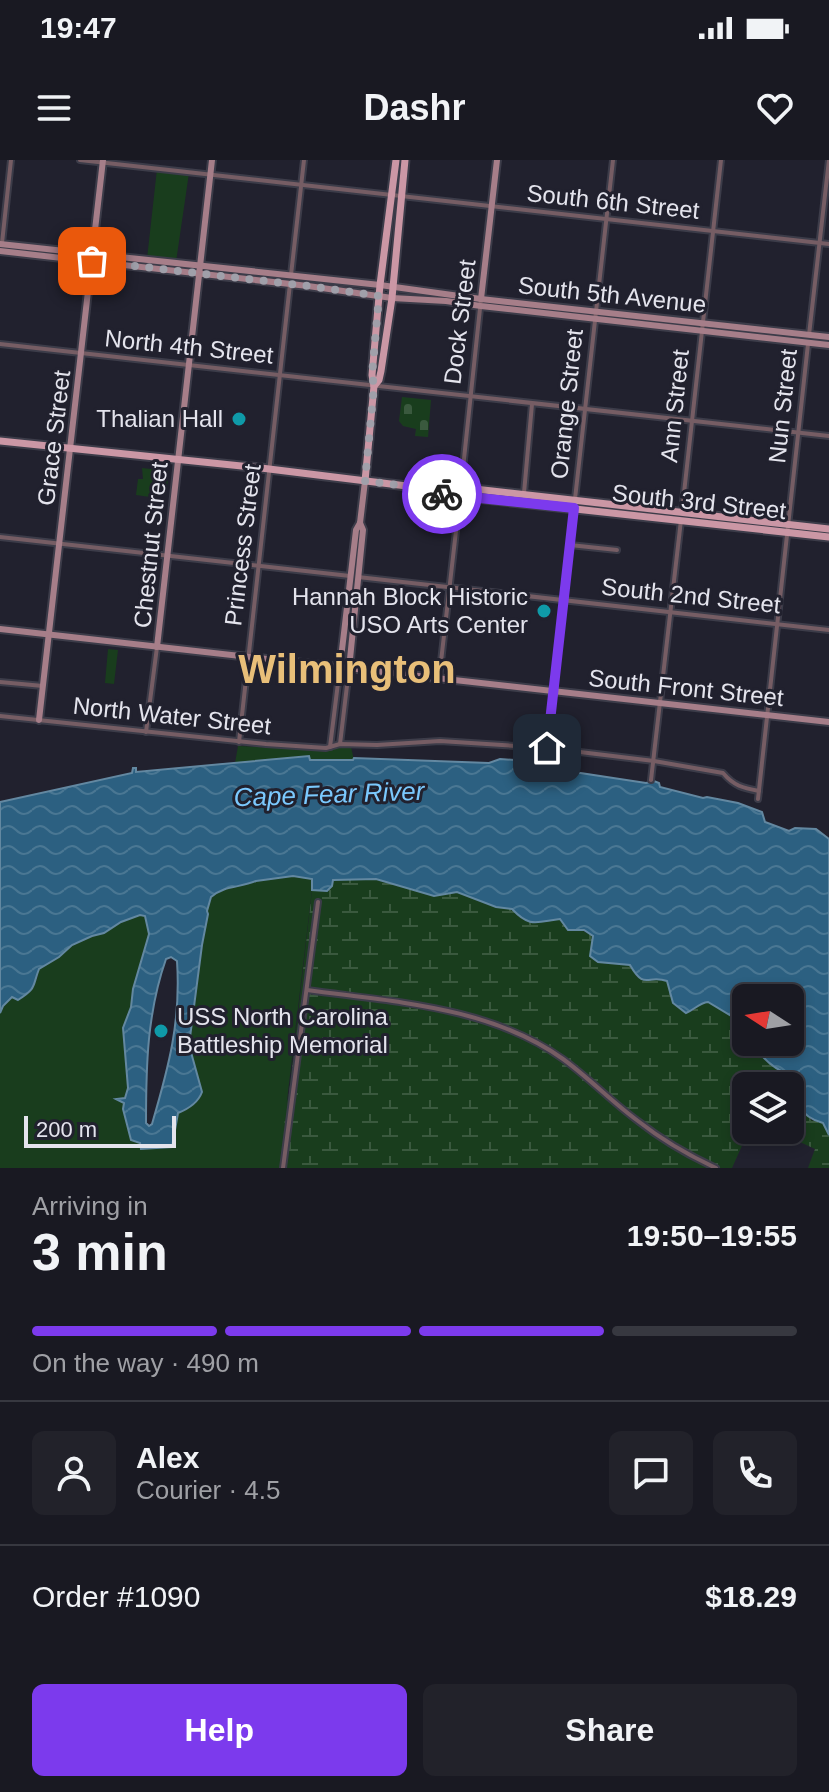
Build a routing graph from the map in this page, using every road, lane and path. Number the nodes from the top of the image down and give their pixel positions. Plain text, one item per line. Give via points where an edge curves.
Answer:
1 (11, 160) edge
2 (80, 160) edge
3 (212, 160) edge
4 (304, 160) edge
5 (396, 160) edge
6 (405, 160) edge
7 (497, 160) edge
8 (613, 160) edge
9 (721, 160) edge
10 (829, 160) edge
11 (103, 161) edge
12 (211, 174) junction
13 (301, 185) junction
14 (396, 197) junction
15 (492, 207) junction
16 (606, 220) junction
17 (713, 232) junction
18 (820, 243) junction
19 (829, 244) edge
20 (1, 248) edge
21 (92, 258) junction
22 (0, 262) edge
23 (200, 270) junction
24 (291, 280) junction
25 (380, 285) junction
26 (392, 286) junction
27 (379, 296) junction
28 (392, 298) junction
29 (481, 302) junction
30 (595, 315) junction
31 (702, 327) junction
32 (829, 337) edge
33 (809, 339) junction
34 (0, 344) edge
35 (829, 345) edge
36 (82, 353) junction
37 (189, 365) junction
38 (280, 375) junction
39 (374, 386) junction
40 (470, 397) junction
41 (532, 404) junction
42 (585, 409) junction
43 (692, 421) junction
44 (798, 433) junction
45 (829, 436) edge
46 (0, 441) edge
47 (71, 448) junction
48 (178, 459) junction
49 (270, 469) junction
50 (365, 481) junction
51 (461, 492) junction
52 (524, 495) junction
53 (574, 505) junction
54 (681, 517) junction
55 (360, 523) junction
56 (788, 528) junction
57 (829, 529) edge
58 (0, 537) edge
59 (829, 537) edge
60 (60, 542) junction
61 (570, 545) junction
62 (617, 550) dead end
63 (168, 556) junction
64 (259, 566) junction
65 (350, 576) junction
66 (358, 577) junction
67 (449, 588) junction
68 (564, 600) junction
69 (671, 612) junction
70 (777, 624) junction
71 (0, 629) edge
72 (829, 630) edge
73 (49, 635) junction
74 (157, 647) junction
75 (249, 657) junction
76 (340, 667) junction
77 (349, 669) junction
78 (439, 679) junction
79 (0, 682) edge
80 (43, 686) junction
81 (553, 691) junction
82 (660, 703) junction
83 (767, 715) junction
84 (0, 716) edge
85 (39, 720) junction
86 (829, 722) edge
87 (146, 732) junction
88 (239, 742) junction
89 (340, 744) junction
90 (330, 747) junction
91 (547, 748) junction
92 (654, 761) junction
93 (651, 780) dead end
94 (759, 791) junction
95 (758, 799) dead end
96 (318, 902) dead end
97 (307, 990) junction
98 (283, 1168) edge
99 (716, 1168) edge

1 - 20 street
2 - 11 street, South 6th Street
3 - 12 street, Chestnut Street
4 - 13 street, Princess Street
5 - 14 main road
6 - 14 main road
7 - 15 street, Dock Street
8 - 16 street, Orange Street
9 - 17 street, Ann Street
10 - 18 street, Nun Street
11 - 12 street, South 6th Street
11 - 21 street, Grace Street
12 - 13 street, South 6th Street
12 - 23 street, Chestnut Street
13 - 14 street, South 6th Street
13 - 24 street, Princess Street
14 - 15 street, South 6th Street
14 - 25 main road
14 - 26 main road
15 - 16 street, South 6th Street
15 - 29 street, Dock Street
16 - 17 street, South 6th Street
16 - 30 street, Orange Street
17 - 18 street, South 6th Street
17 - 31 street, Ann Street
18 - 19 street, South 6th Street
18 - 33 street, Nun Street
20 - 21 street
20 - 22 street
21 - 23 street
21 - 36 street, Grace Street
23 - 24 street
23 - 37 street, Chestnut Street
24 - 25 street, South 5th Avenue
24 - 27 street, South 5th Avenue
24 - 38 street, Princess Street
25 - 26 street, South 5th Avenue
25 - 27 main road
26 - 28 main road
26 - 29 street, South 5th Avenue
27 - 28 street, South 5th Avenue
27 - 39 main road
28 - 29 street, South 5th Avenue
28 - 39 main road
29 - 30 street, South 5th Avenue
29 - 40 street, Dock Street
30 - 31 street, South 5th Avenue
30 - 42 street, Orange Street
31 - 33 street, South 5th Avenue
31 - 43 street, Ann Street
32 - 33 street, South 5th Avenue
33 - 35 street, South 5th Avenue
33 - 44 street, Nun Street
34 - 36 street, North 4th Street
36 - 37 street, North 4th Street
36 - 47 street, Grace Street
37 - 38 street, North 4th Street
37 - 48 street, Chestnut Street
38 - 39 street, North 4th Street
38 - 49 street, Princess Street
39 - 40 street, North 4th Street
39 - 50 main road
40 - 41 street, North 4th Street
40 - 51 street, Dock Street
41 - 42 street, North 4th Street
41 - 52 street
42 - 43 street, North 4th Street
42 - 53 street, Orange Street
43 - 44 street, North 4th Street
43 - 54 street, Ann Street
44 - 45 street, North 4th Street
44 - 56 street, Nun Street
46 - 47 main road, South 3rd Street
47 - 48 main road, South 3rd Street
47 - 60 street, Grace Street
48 - 49 main road, South 3rd Street
48 - 63 street, Chestnut Street
49 - 50 main road, South 3rd Street
49 - 64 street, Princess Street
50 - 51 main road, South 3rd Street via 430,493
50 - 55 street
51 - 52 main road, South 3rd Street
51 - 53 main road, South 3rd Street
51 - 67 street, Dock Street
52 - 53 main road, South 3rd Street
53 - 54 main road, South 3rd Street
53 - 61 street, Orange Street
54 - 56 main road, South 3rd Street
54 - 69 street, Ann Street
55 - 65 street
55 - 66 street
56 - 57 main road, South 3rd Street
56 - 59 main road, South 3rd Street
56 - 70 street, Nun Street
58 - 60 street, South 2nd Street
60 - 63 street, South 2nd Street
60 - 73 street, Grace Street
61 - 62 street
61 - 68 street, Orange Street
63 - 64 street, South 2nd Street
63 - 74 street, Chestnut Street
64 - 65 street, South 2nd Street
64 - 75 street, Princess Street
65 - 66 street, South 2nd Street
65 - 76 street
66 - 67 street, South 2nd Street
66 - 77 street
67 - 68 street, South 2nd Street
67 - 78 street, Dock Street
68 - 69 street, South 2nd Street
68 - 81 street, Orange Street
69 - 70 street, South 2nd Street
69 - 82 street, Ann Street
70 - 72 street, South 2nd Street
70 - 83 street, Nun Street
71 - 73 street, South Front Street
73 - 74 street, South Front Street
73 - 80 street, Grace Street
74 - 75 street, South Front Street
74 - 87 street
75 - 76 street, South Front Street
75 - 88 street, Princess Street
76 - 77 street, South Front Street
76 - 90 street
77 - 78 street, South Front Street
77 - 89 street
78 - 81 street, South Front Street
79 - 80 street
80 - 85 street, Grace Street
81 - 82 street, South Front Street
81 - 91 street, Orange Street
82 - 83 street, South Front Street
82 - 92 street, Ann Street
83 - 86 street, South Front Street
83 - 94 street, Nun Street
84 - 85 street, North Water Street
85 - 87 street, North Water Street
87 - 88 street, North Water Street
88 - 90 street, North Water Street
89 - 90 street, North Water Street
89 - 91 street, North Water Street via 440,741
91 - 92 street, North Water Street
92 - 93 street, Ann Street
92 - 94 street, North Water Street via 723,773 739,787
94 - 95 street, Nun Street
96 - 97 street
97 - 98 street
97 - 99 street via 451,1012 515,1033 562,1059 662,1139

